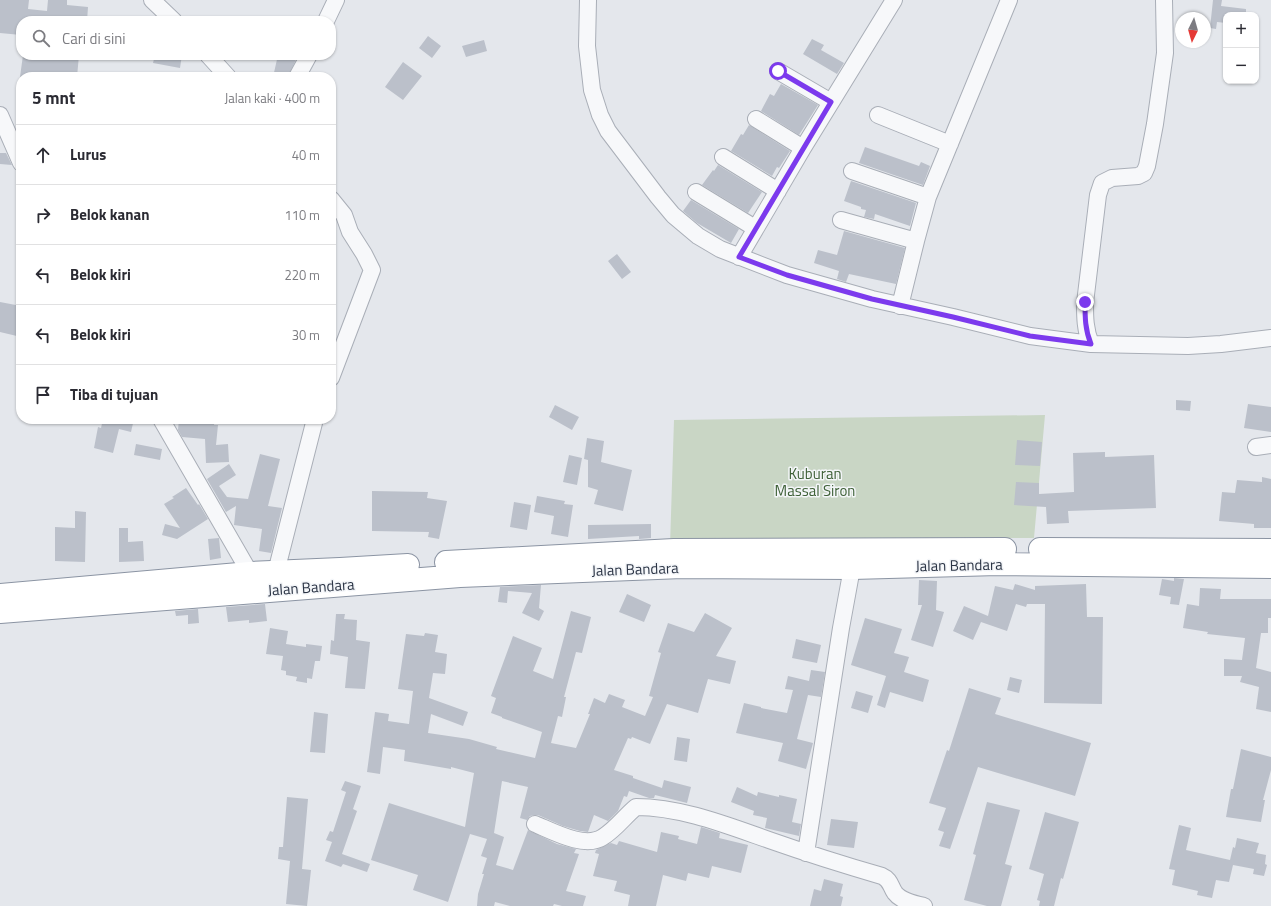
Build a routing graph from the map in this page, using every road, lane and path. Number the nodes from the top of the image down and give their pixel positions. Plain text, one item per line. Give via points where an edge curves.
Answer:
1 (152, 0) edge
2 (336, 0) edge
3 (588, 0) edge
4 (894, 0) edge
5 (1009, 0) edge
6 (1164, 0) edge
7 (169, 16) edge
8 (328, 16) edge
9 (213, 60) edge
10 (306, 60) edge
11 (778, 71) dead end
12 (223, 72) edge
13 (300, 72) edge
14 (831, 102) junction
15 (0, 115) edge
16 (878, 115) dead end
17 (756, 119) dead end
18 (950, 144) junction
19 (803, 148) junction
20 (16, 152) edge
21 (723, 157) dead end
22 (852, 171) dead end
23 (778, 191) junction
24 (696, 192) dead end
25 (928, 197) junction
26 (336, 205) edge
27 (841, 220) dead end
28 (755, 228) junction
29 (916, 241) junction
30 (739, 257) junction
31 (900, 306) junction
32 (1271, 338) edge
33 (1091, 344) junction
34 (336, 365) edge
35 (164, 424) edge
36 (314, 424) edge
37 (1271, 550) edge
38 (1271, 567) edge
39 (852, 568) junction
40 (276, 572) junction
41 (250, 573) junction
42 (340, 577) junction
43 (162, 590) junction
44 (0, 595) edge
45 (0, 612) edge
46 (535, 824) dead end
47 (806, 852) junction
48 (924, 906) edge

1 - 7 street
2 - 8 street
3 - 30 street via 587,46 592,90 608,131 678,220 698,236
4 - 14 street
5 - 18 street
6 - 33 street via 1165,53 1147,166 1144,173 1138,176 1112,178 1102,183 1098,195 1084,319
9 - 12 street
10 - 13 street
11 - 14 street
14 - 19 street
15 - 20 street
16 - 18 street
17 - 19 street
18 - 25 street
19 - 23 street
21 - 23 street
22 - 25 street
23 - 28 street
24 - 28 street
25 - 29 street
26 - 34 street via 344,215 350,232 372,270
27 - 29 street
28 - 30 street
29 - 31 street
30 - 31 street via 787,275
31 - 33 street via 1030,336
32 - 33 street via 1188,346
35 - 41 street
36 - 40 street
37 - 42 highway, Jalan Bandara via 674,550 505,558
38 - 39 highway, Jalan Bandara via 998,564
39 - 42 highway, Jalan Bandara via 682,567 460,576
39 - 47 street
40 - 41 highway, Jalan Bandara
40 - 42 highway, Jalan Bandara
41 - 43 highway, Jalan Bandara
42 - 43 highway, Jalan Bandara
43 - 44 highway, Jalan Bandara
43 - 45 highway, Jalan Bandara
46 - 47 street via 574,840 591,841 606,834 636,807 647,807 708,820
47 - 48 street via 887,878 897,896

